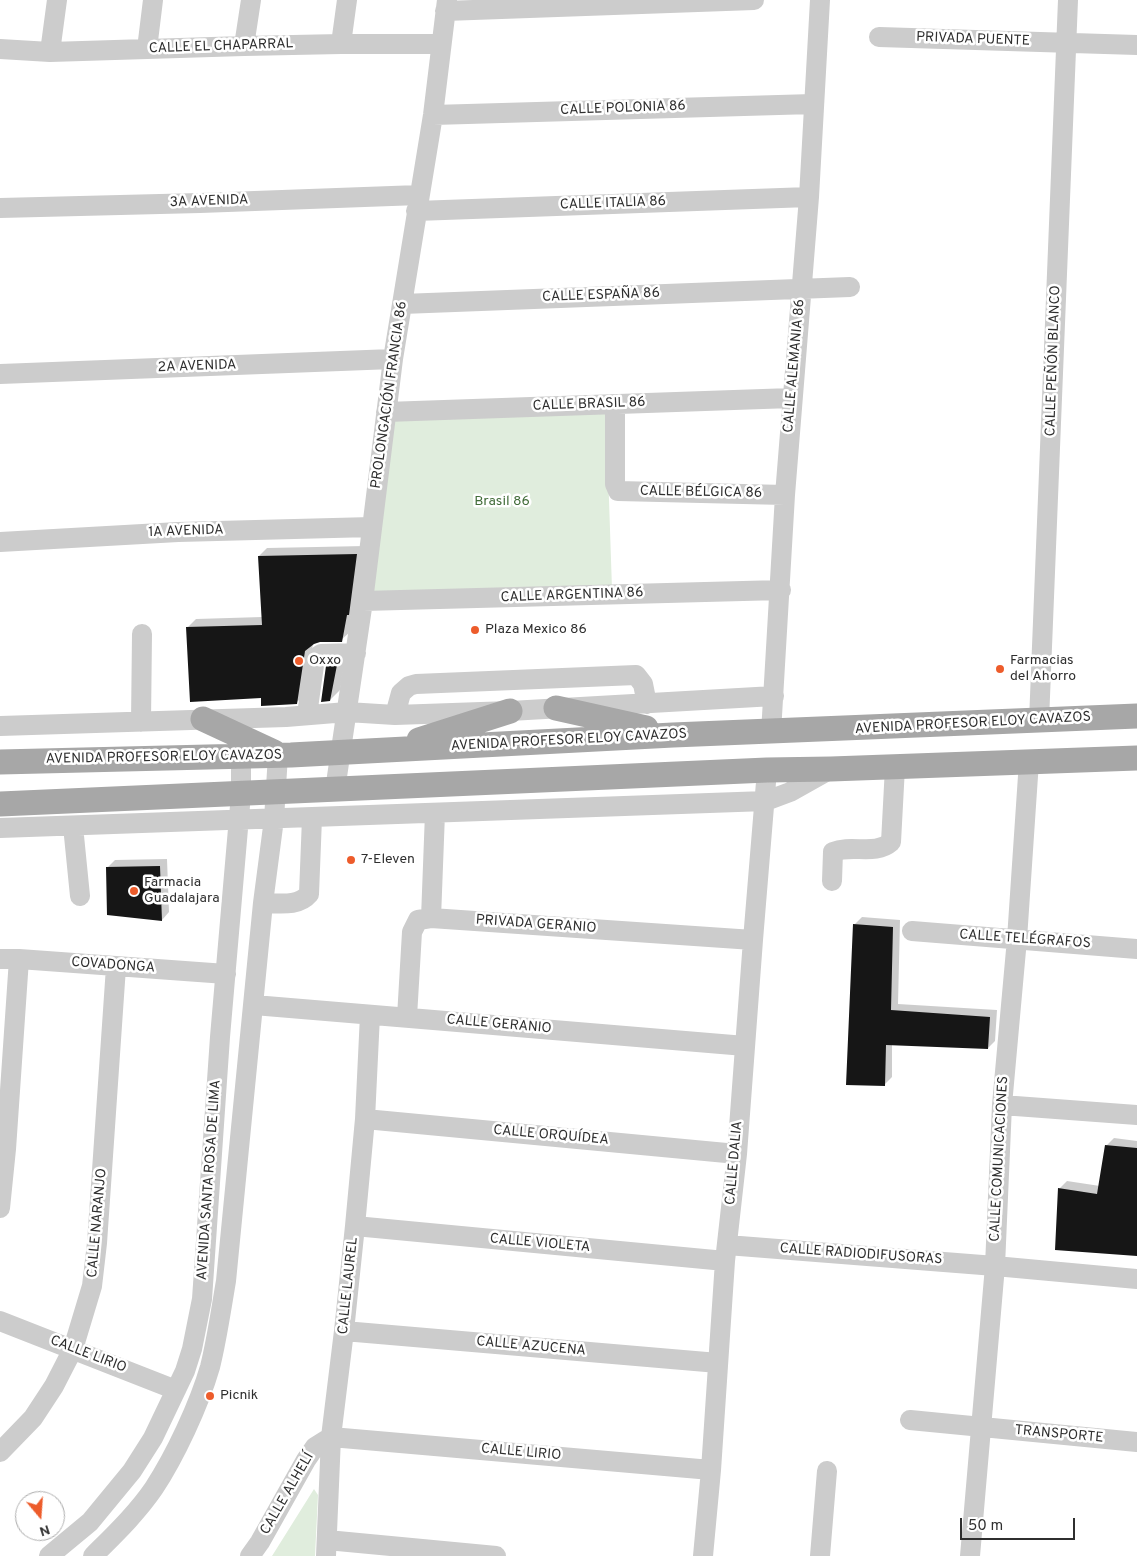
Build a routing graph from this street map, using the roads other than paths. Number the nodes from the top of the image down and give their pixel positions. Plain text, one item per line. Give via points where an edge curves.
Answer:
1 (57, 0) edge
2 (153, 0) edge
3 (251, 0) edge
4 (347, 0) edge
5 (754, 0) edge
6 (820, 0) edge
7 (1068, 0) edge
8 (446, 5) edge
9 (879, 37) dead end
10 (1067, 43) junction
11 (341, 44) junction
12 (441, 44) junction
13 (1137, 45) edge
14 (244, 46) junction
15 (0, 49) edge
16 (147, 50) junction
17 (50, 52) junction
18 (813, 104) junction
19 (433, 115) junction
20 (809, 196) junction
21 (418, 203) junction
22 (0, 208) edge
23 (850, 287) dead end
24 (801, 288) junction
25 (402, 304) junction
26 (393, 359) junction
27 (0, 374) edge
28 (792, 398) junction
29 (615, 404) junction
30 (386, 412) junction
31 (785, 495) junction
32 (372, 527) junction
33 (0, 542) edge
34 (781, 590) junction
35 (363, 601) junction
36 (142, 634) dead end
37 (356, 653) junction
38 (774, 696) junction
39 (647, 704) junction
40 (556, 708) junction
41 (510, 711) junction
42 (347, 712) junction
43 (395, 714) junction
44 (307, 715) junction
45 (1137, 716) edge
46 (203, 720) junction
47 (1039, 721) junction
48 (0, 722) edge
49 (141, 722) junction
50 (771, 733) junction
51 (673, 735) junction
52 (394, 750) junction
53 (341, 753) junction
54 (278, 754) junction
55 (241, 756) junction
56 (1137, 758) edge
57 (1029, 761) junction
58 (0, 762) edge
59 (894, 767) junction
60 (831, 769) junction
61 (767, 770) junction
62 (335, 790) junction
63 (274, 793) junction
64 (241, 794) junction
65 (766, 802) junction
66 (0, 804) edge
67 (436, 813) junction
68 (312, 818) junction
69 (274, 819) junction
70 (238, 821) junction
71 (73, 826) junction
72 (0, 828) edge
73 (832, 881) dead end
74 (80, 896) dead end
75 (264, 903) junction
76 (431, 918) junction
77 (912, 931) dead end
78 (1017, 939) junction
79 (753, 940) junction
80 (1137, 948) edge
81 (10, 959) edge
82 (116, 967) junction
83 (226, 974) junction
84 (254, 1005) junction
85 (370, 1015) junction
86 (407, 1018) junction
87 (745, 1046) junction
88 (7, 1053) edge
89 (1002, 1105) junction
90 (1137, 1115) edge
91 (365, 1118) junction
92 (3, 1150) edge
93 (737, 1154) junction
94 (0, 1208) edge
95 (355, 1226) junction
96 (726, 1253) junction
97 (995, 1266) junction
98 (1137, 1279) edge
99 (0, 1320) edge
100 (344, 1331) junction
101 (73, 1349) junction
102 (718, 1363) junction
103 (176, 1390) junction
104 (910, 1420) dead end
105 (981, 1428) junction
106 (331, 1437) junction
107 (1137, 1442) edge
108 (0, 1452) edge
109 (711, 1470) junction
110 (827, 1471) dead end
111 (327, 1548) edge
112 (49, 1556) edge
113 (93, 1556) edge
114 (250, 1556) edge
115 (496, 1556) edge
116 (703, 1556) edge
117 (820, 1556) edge
118 (970, 1556) edge

1 - 17 street
2 - 16 street
3 - 14 street
4 - 11 street
5 - 8 street
6 - 18 street, CALLE ALEMANIA 86
7 - 10 street, CALLE PEÑÓN BLANCO
8 - 12 street, PROLONGACIÓN FRANCIA 86
9 - 10 street, PRIVADA PUENTE
10 - 13 street, PRIVADA PUENTE
10 - 47 street, CALLE PEÑÓN BLANCO
11 - 12 street, CALLE EL CHAPARRAL
11 - 14 street, CALLE EL CHAPARRAL
12 - 19 street, PROLONGACIÓN FRANCIA 86
14 - 16 street, CALLE EL CHAPARRAL
15 - 17 street, CALLE EL CHAPARRAL
16 - 17 street, CALLE EL CHAPARRAL
18 - 19 street, CALLE POLONIA 86
18 - 20 street, CALLE ALEMANIA 86
19 - 21 street, PROLONGACIÓN FRANCIA 86
20 - 21 street, CALLE ITALIA 86
20 - 24 street, CALLE ALEMANIA 86
21 - 22 street, 3A AVENIDA
21 - 25 street, PROLONGACIÓN FRANCIA 86
23 - 24 street, CALLE ESPAÑA 86
24 - 25 street, CALLE ESPAÑA 86
24 - 28 street, CALLE ALEMANIA 86
25 - 26 street, PROLONGACIÓN FRANCIA 86
26 - 27 street, 2A AVENIDA
26 - 30 street, PROLONGACIÓN FRANCIA 86
28 - 29 street, CALLE BRASIL 86
28 - 31 street, CALLE ALEMANIA 86
29 - 30 street, CALLE BRASIL 86
29 - 31 street, CALLE BÉLGICA 86 via 617,490
30 - 32 street, PROLONGACIÓN FRANCIA 86
31 - 34 street, CALLE ALEMANIA 86
32 - 33 street, 1A AVENIDA via 178,532
32 - 35 street, PROLONGACIÓN FRANCIA 86
34 - 35 street, CALLE ARGENTINA 86
34 - 38 street, CALLE ALEMANIA 86
35 - 37 street, PROLONGACIÓN FRANCIA 86
36 - 49 street
37 - 42 street, PROLONGACIÓN FRANCIA 86
37 - 44 street via 321,654 315,658
38 - 39 street
38 - 50 street, CALLE ALEMANIA 86
39 - 40 street
39 - 43 street via 643,684 636,675 457,682 409,686 401,693
40 - 41 street
40 - 51 main road
41 - 43 street
41 - 52 main road
42 - 43 street
42 - 44 street
42 - 53 street, PROLONGACIÓN FRANCIA 86
44 - 46 street
45 - 47 main road, AVENIDA PROFESOR ELOY CAVAZOS
46 - 49 street
46 - 54 main road
47 - 50 main road, AVENIDA PROFESOR ELOY CAVAZOS
48 - 49 street
50 - 51 main road, AVENIDA PROFESOR ELOY CAVAZOS
51 - 52 main road, AVENIDA PROFESOR ELOY CAVAZOS
52 - 53 main road, AVENIDA PROFESOR ELOY CAVAZOS
53 - 54 main road, AVENIDA PROFESOR ELOY CAVAZOS
53 - 62 street, PROLONGACIÓN FRANCIA 86
54 - 55 main road, AVENIDA PROFESOR ELOY CAVAZOS
54 - 63 street, AVENIDA SANTA ROSA DE LIMA
55 - 58 main road, AVENIDA PROFESOR ELOY CAVAZOS
55 - 64 street, AVENIDA SANTA ROSA DE LIMA
56 - 57 main road
57 - 59 main road
57 - 78 street, CALLE COMUNICACIONES
59 - 60 main road
59 - 73 street via 891,842 884,849 840,849 833,852
60 - 61 main road
60 - 65 street
61 - 62 main road
61 - 65 street, CALLE DALIA
62 - 63 main road
63 - 64 main road
63 - 69 street, AVENIDA SANTA ROSA DE LIMA
64 - 66 main road
64 - 70 street, AVENIDA SANTA ROSA DE LIMA
65 - 67 street
65 - 79 street, CALLE DALIA
67 - 68 street
67 - 76 street
68 - 69 street
68 - 75 street via 309,894 298,902
69 - 70 street
69 - 75 street, AVENIDA SANTA ROSA DE LIMA
70 - 71 street
70 - 83 street, AVENIDA SANTA ROSA DE LIMA
71 - 72 street
71 - 74 street
75 - 84 street, AVENIDA SANTA ROSA DE LIMA
76 - 79 street, PRIVADA GERANIO
76 - 86 street via 418,920 412,932
77 - 78 street, CALLE TELÉGRAFOS
78 - 80 street, CALLE TELÉGRAFOS
78 - 89 street, CALLE COMUNICACIONES
79 - 87 street, CALLE DALIA
81 - 82 street, COVADONGA
81 - 88 street
82 - 83 street, COVADONGA
82 - 101 street, CALLE NARANJO via 94,1269
83 - 103 street, AVENIDA SANTA ROSA DE LIMA via 202,1299 192,1349
84 - 85 street, CALLE GERANIO
84 - 113 street, AVENIDA SANTA ROSA DE LIMA via 226,1281 210,1368 170,1462 153,1489
85 - 86 street, CALLE GERANIO
85 - 91 street, CALLE LAUREL
86 - 87 street, CALLE GERANIO
87 - 93 street, CALLE DALIA
88 - 92 street
89 - 90 street
89 - 97 street, CALLE COMUNICACIONES
91 - 93 street, CALLE ORQUÍDEA
91 - 95 street, CALLE LAUREL
92 - 94 street
93 - 96 street, CALLE DALIA
95 - 96 street, CALLE VIOLETA
95 - 100 street, CALLE LAUREL
96 - 97 street, CALLE RADIODIFUSORAS
96 - 102 street, CALLE DALIA
97 - 98 street, CALLE RADIODIFUSORAS
97 - 105 street, CALLE COMUNICACIONES
99 - 101 street, CALLE LIRIO
100 - 102 street, CALLE AZUCENA
100 - 106 street, CALLE LAUREL
101 - 103 street, CALLE LIRIO
101 - 108 street, CALLE NARANJO via 33,1418
102 - 109 street, CALLE DALIA
103 - 112 street, AVENIDA SANTA ROSA DE LIMA via 153,1438 120,1488 90,1522
104 - 105 street, TRANSPORTE
105 - 107 street, TRANSPORTE
105 - 118 street, CALLE COMUNICACIONES
106 - 109 street, CALLE LIRIO
106 - 111 street, CALLE LAUREL
106 - 114 street, CALLE ALHELÍ via 315,1447 306,1460
109 - 116 street, CALLE DALIA
110 - 117 street
111 - 115 street

